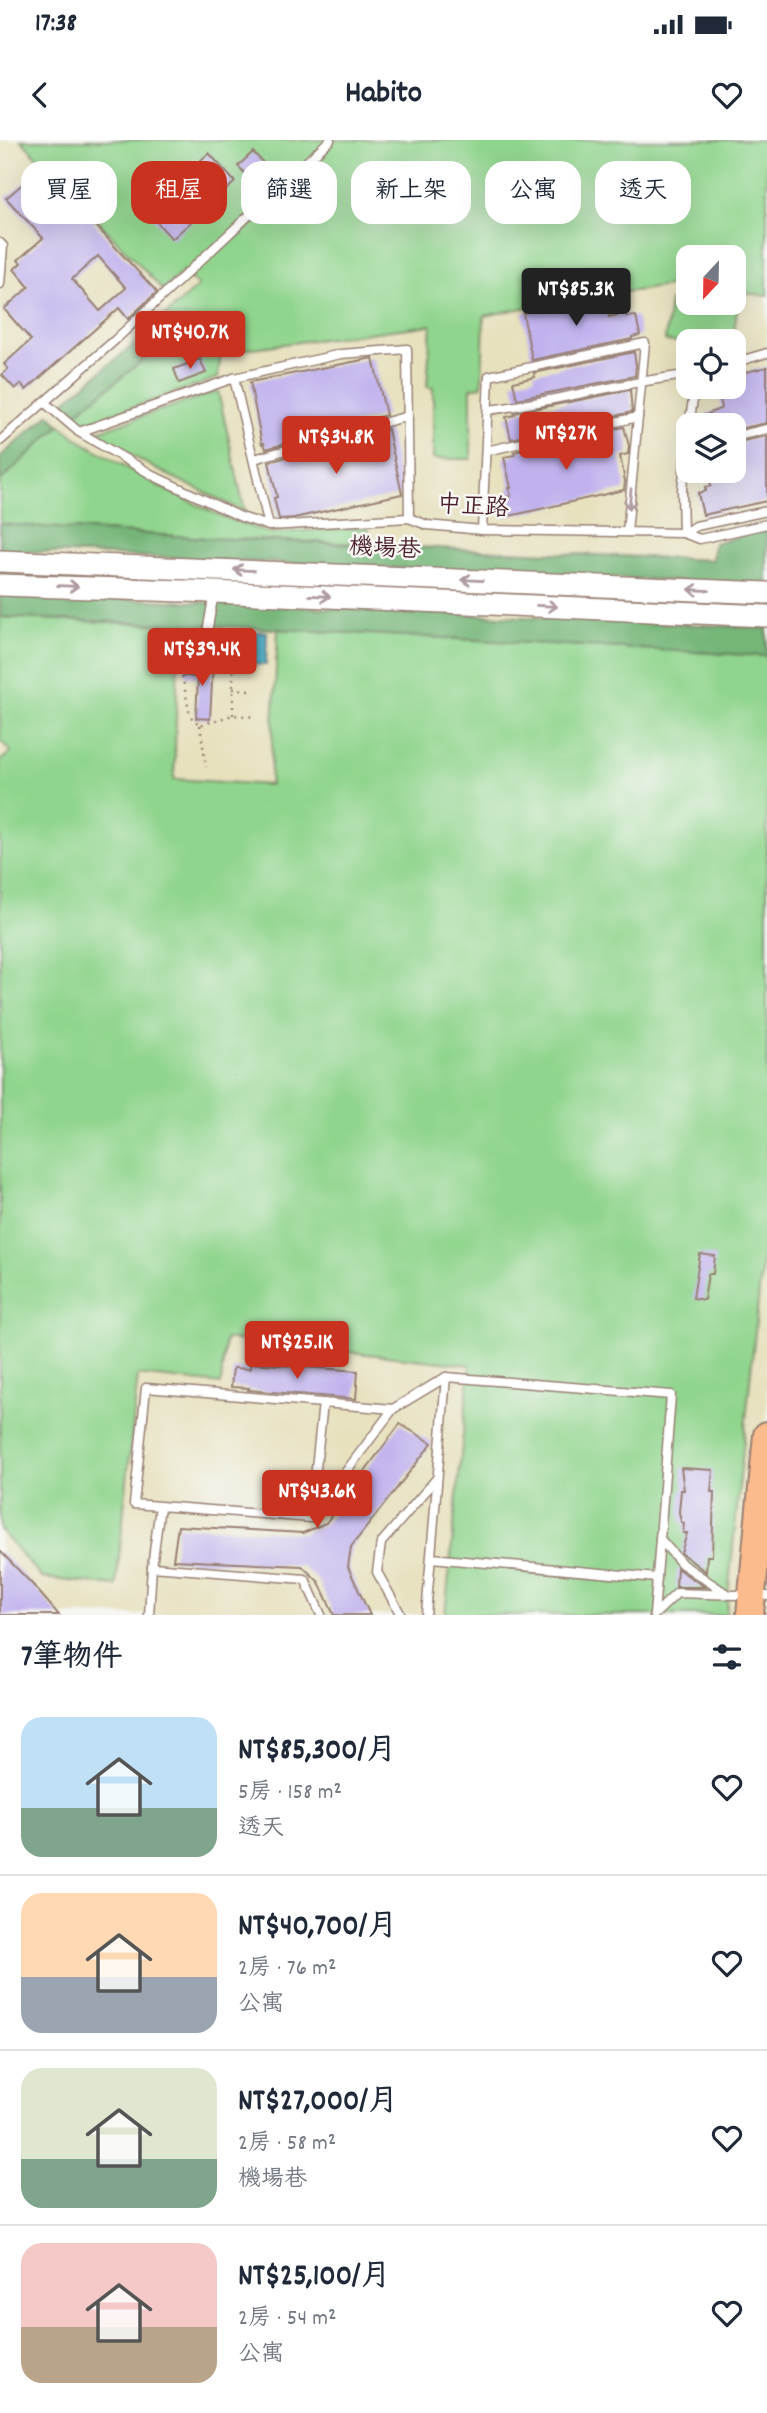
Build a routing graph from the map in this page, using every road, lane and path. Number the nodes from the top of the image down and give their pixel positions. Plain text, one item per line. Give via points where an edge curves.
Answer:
1 (330, 140) edge
2 (0, 243) edge
3 (0, 284) edge
4 (767, 353) edge
5 (746, 359) edge
6 (676, 376) edge
7 (234, 378) junction
8 (643, 380) junction
9 (44, 401) junction
10 (488, 410) junction
11 (408, 416) junction
12 (638, 417) junction
13 (767, 429) edge
14 (79, 432) junction
15 (746, 434) edge
16 (0, 441) edge
17 (485, 451) junction
18 (254, 459) junction
19 (683, 483) edge
20 (767, 511) edge
21 (410, 518) junction
22 (767, 524) edge
23 (269, 526) junction
24 (482, 530) junction
25 (627, 532) junction
26 (683, 533) junction
27 (0, 561) edge
28 (0, 585) edge
29 (214, 592) junction
30 (739, 592) junction
31 (767, 593) edge
32 (738, 615) junction
33 (767, 616) edge
34 (206, 651) junction
35 (206, 663) dead end
36 (255, 670) dead end
37 (233, 689) junction
38 (250, 690) dead end
39 (233, 715) junction
40 (257, 716) dead end
41 (200, 724) junction
42 (206, 767) dead end
43 (446, 1377) junction
44 (323, 1403) junction
45 (393, 1409) junction
46 (767, 1435) edge
47 (438, 1478) junction
48 (160, 1506) junction
49 (311, 1518) junction
50 (660, 1539) junction
51 (431, 1558) junction
52 (152, 1567) junction
53 (657, 1578) junction
54 (749, 1600) edge
55 (149, 1615) edge
56 (321, 1615) edge
57 (401, 1615) edge
58 (426, 1615) edge

1 - 9 lane
2 - 3 lane
4 - 5 lane
6 - 8 lane
7 - 11 lane via 341,354 407,349
7 - 14 lane
7 - 18 lane
8 - 10 lane
8 - 10 lane via 645,343 489,376
8 - 12 lane
9 - 14 lane, 中正路
9 - 16 lane
10 - 17 lane
11 - 18 lane
11 - 21 lane
12 - 17 lane
12 -> 25 lane
13 - 15 lane
14 - 23 lane, 中正路 via 156,477
17 - 24 lane
18 - 23 lane
19 - 26 lane
20 - 26 lane, 中正路
21 - 23 lane, 中正路
21 - 24 lane, 中正路 via 427,525
22 - 26 lane, 中正路 via 699,539
24 - 25 lane, 中正路
25 - 26 lane, 中正路
30 -> 27 street, 機場巷
28 -> 29 street, 機場巷
29 -> 32 street, 機場巷
29 - 34 lane
30 - 31 street, 機場巷
30 - 32 street
32 - 33 street, 機場巷
34 - 35 lane
34 - 41 path via 179,659 190,716
36 - 37 path via 233,669
37 - 38 path
37 - 39 path
39 - 40 path
39 - 41 path
41 - 42 path
43 - 45 lane
43 - 47 lane
43 - 50 lane via 671,1395
44 - 45 lane
44 - 48 lane via 146,1388 134,1504
44 - 49 lane
45 - 49 lane
46 - 54 main road
47 - 51 lane
47 - 57 lane via 382,1543 377,1572
48 - 49 lane
48 - 52 lane
50 - 53 lane
50 - 54 lane via 682,1564
51 - 53 lane
51 - 58 lane
52 - 55 lane
52 - 56 lane via 305,1579
53 - 54 lane via 654,1615 677,1593

